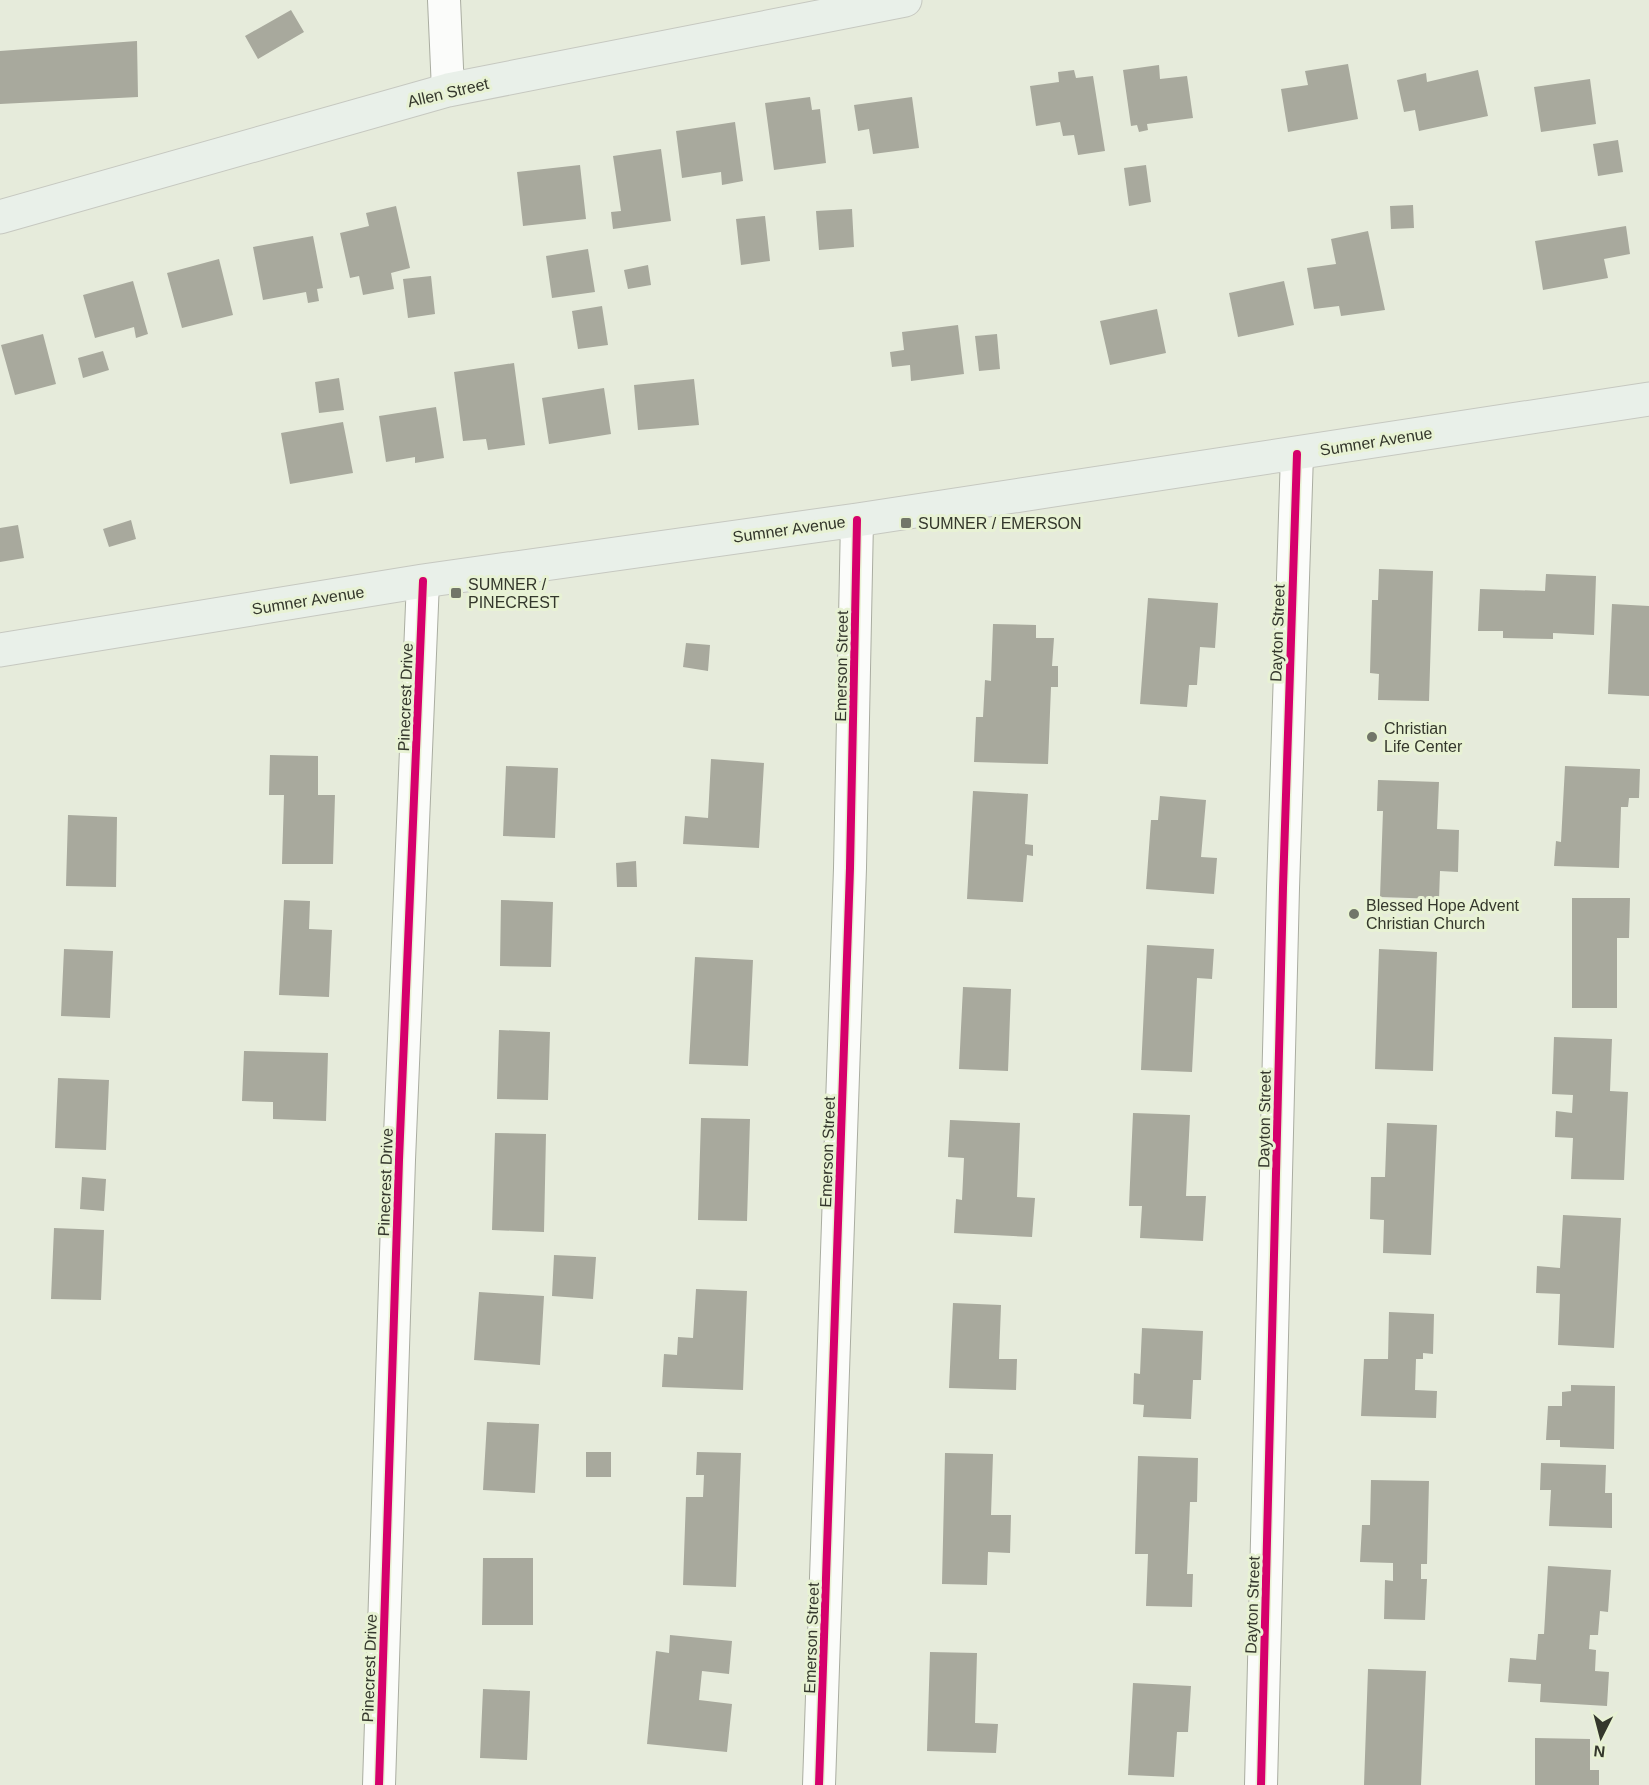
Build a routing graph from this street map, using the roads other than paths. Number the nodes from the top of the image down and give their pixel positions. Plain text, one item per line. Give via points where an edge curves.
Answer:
1 (444, 0) edge
2 (905, 0) edge
3 (448, 90) junction
4 (0, 217) edge
5 (1649, 399) edge
6 (1297, 454) junction
7 (857, 520) junction
8 (423, 581) junction
9 (0, 650) edge
10 (379, 1785) edge
11 (819, 1785) edge
12 (1261, 1785) edge

1 - 3 street
2 - 3 main road, Allen Street
3 - 4 main road, Allen Street
5 - 6 main road, Sumner Avenue
6 - 7 main road, Sumner Avenue
6 - 12 street, Dayton Street via 1282,888
7 - 8 main road, Sumner Avenue
7 - 11 street, Emerson Street via 850,880
8 - 9 main road, Sumner Avenue
8 - 10 street, Pinecrest Drive

